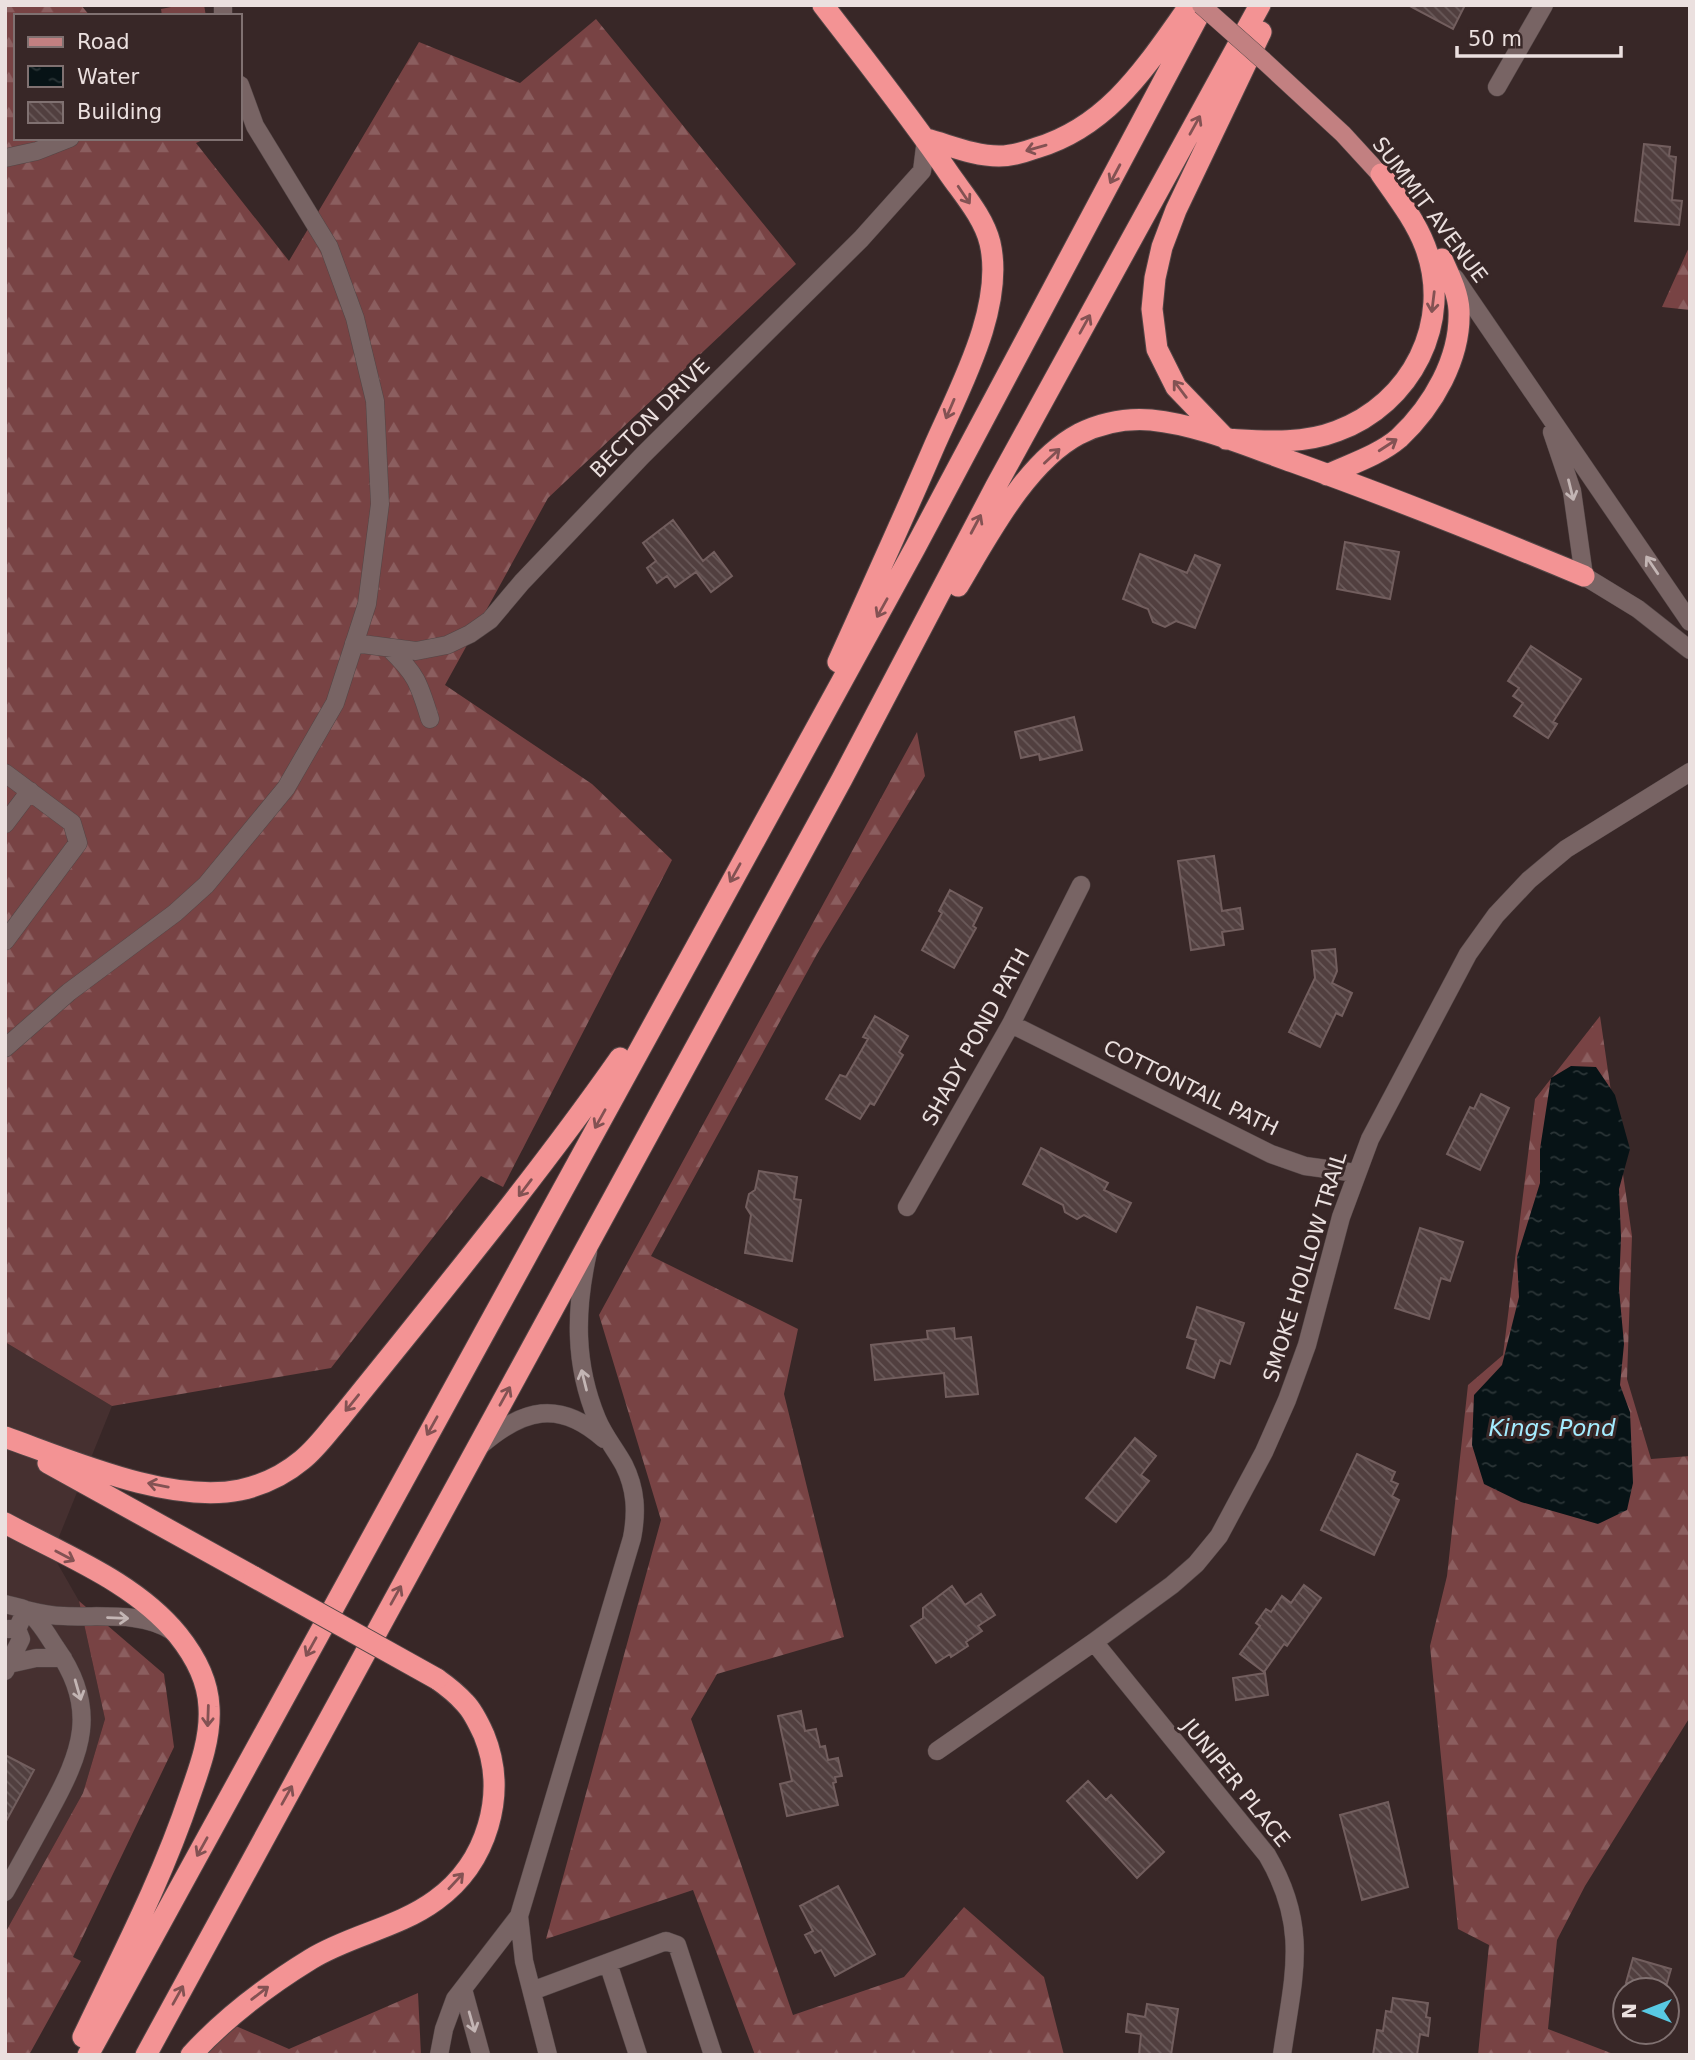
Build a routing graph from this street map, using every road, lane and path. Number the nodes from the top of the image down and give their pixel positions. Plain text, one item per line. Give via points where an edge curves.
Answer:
1 (823, 5) edge
2 (842, 5) edge
3 (1190, 5) edge
4 (1203, 5) edge
5 (1260, 5) edge
6 (1273, 5) edge
7 (1544, 5) edge
8 (860, 53) junction
9 (1497, 87) dead end
10 (242, 90) edge
11 (926, 139) junction
12 (64, 140) edge
13 (5, 158) edge
14 (1381, 174) junction
15 (1443, 259) junction
16 (1539, 404) junction
17 (1226, 439) junction
18 (1327, 475) junction
19 (1584, 576) junction
20 (1690, 622) edge
21 (354, 643) junction
22 (390, 649) junction
23 (1690, 650) edge
24 (430, 719) dead end
25 (1690, 772) edge
26 (5, 773) edge
27 (842, 779) junction
28 (30, 791) junction
29 (768, 813) junction
30 (5, 824) edge
31 (1081, 886) dead end
32 (5, 941) edge
33 (680, 973) junction
34 (1011, 1024) junction
35 (5, 1048) edge
36 (1356, 1173) junction
37 (907, 1207) dead end
38 (592, 1238) junction
39 (5, 1437) edge
40 (609, 1443) junction
41 (476, 1449) junction
42 (5, 1523) edge
43 (5, 1604) edge
44 (26, 1611) junction
45 (11, 1629) edge
46 (177, 1635) junction
47 (1094, 1642) junction
48 (63, 1658) junction
49 (7, 1668) edge
50 (937, 1751) dead end
51 (5, 1892) edge
52 (519, 1916) junction
53 (608, 1963) junction
54 (463, 1989) junction
55 (532, 1991) junction
56 (75, 2055) edge
57 (88, 2055) edge
58 (146, 2055) edge
59 (191, 2055) edge
60 (439, 2055) edge
61 (481, 2055) edge
62 (548, 2055) edge
63 (638, 2055) edge
64 (713, 2055) edge
65 (1282, 2055) edge

1 - 8 highway
2 - 8 highway
3 -> 11 highway via 1119,98 1061,141 1000,156
4 - 14 main road, SUMMIT AVENUE, bridge
4 -> 29 highway via 915,548
27 -> 5 highway via 996,486
17 -> 6 highway via 1176,387 1157,349 1152,309 1155,278 1176,209
7 - 9 street
8 - 11 highway
10 - 21 street via 255,126 329,247 355,318 375,401 380,505 367,604
11 - 22 street, BECTON DRIVE via 922,171 861,239 583,517 490,620 447,645 416,651
11 -> 29 highway via 990,243 988,309 909,505
12 - 13 street
14 - 15 main road, SUMMIT AVENUE
14 -> 17 highway via 1426,247 1435,292 1428,335 1414,370 1367,418 1336,432 1286,442
15 - 16 street, SUMMIT AVENUE
18 -> 15 highway via 1398,439 1443,380 1457,342 1459,309
16 -> 19 street, SUMMIT AVENUE via 1572,491
20 -> 16 street, SUMMIT AVENUE
17 - 18 highway
27 -> 17 highway via 1004,510 1056,451 1079,434 1117,420 1150,420
18 - 19 highway
19 - 23 street via 1638,609
21 - 22 street, BECTON DRIVE
21 - 35 street via 335,703 286,788 206,885
22 - 24 street via 417,680
25 - 36 street, SMOKE HOLLOW TRAIL via 1566,849 1496,915 1446,992
26 - 28 street
27 - 38 highway
28 - 30 street
28 - 32 street via 72,823 78,843
29 -> 33 highway
31 - 34 street, SHADY POND PATH
33 -> 39 highway via 506,1213 302,1461 274,1479 240,1490 183,1489 123,1477
33 -> 57 highway
34 - 36 street, COTTONTAIL PATH via 1271,1154 1305,1166
34 - 37 street, SHADY POND PATH
36 - 47 street, SMOKE HOLLOW TRAIL via 1307,1345 1265,1452 1238,1504 1196,1564
40 -> 38 street via 590,1402 578,1351 580,1295
41 -> 38 highway
59 -> 39 highway, bridge via 271,1984 317,1955 413,1914 455,1884 484,1842 491,1817 494,1791 488,1745 467,1704 437,1679
40 - 41 street via 575,1418 539,1413 507,1425
40 - 52 street via 624,1465 637,1513
58 -> 41 highway
42 -> 46 highway via 108,1579 158,1615
43 - 44 street
44 - 45 street
44 -> 46 street via 135,1619
44 - 48 street
45 - 49 street via 21,1639
46 -> 56 highway via 204,1681 209,1706 204,1751 152,1892
47 - 50 street, SMOKE HOLLOW TRAIL
47 - 65 street, JUNIPER PLACE via 1280,1877 1295,1931
48 - 49 street via 36,1658
48 -> 51 street via 80,1699 81,1738 67,1780
52 - 54 street
52 - 55 street
53 - 55 street
53 - 63 street
53 - 64 street via 666,1941 677,1945
54 - 60 street via 444,2029
54 -> 61 street
55 - 62 street

